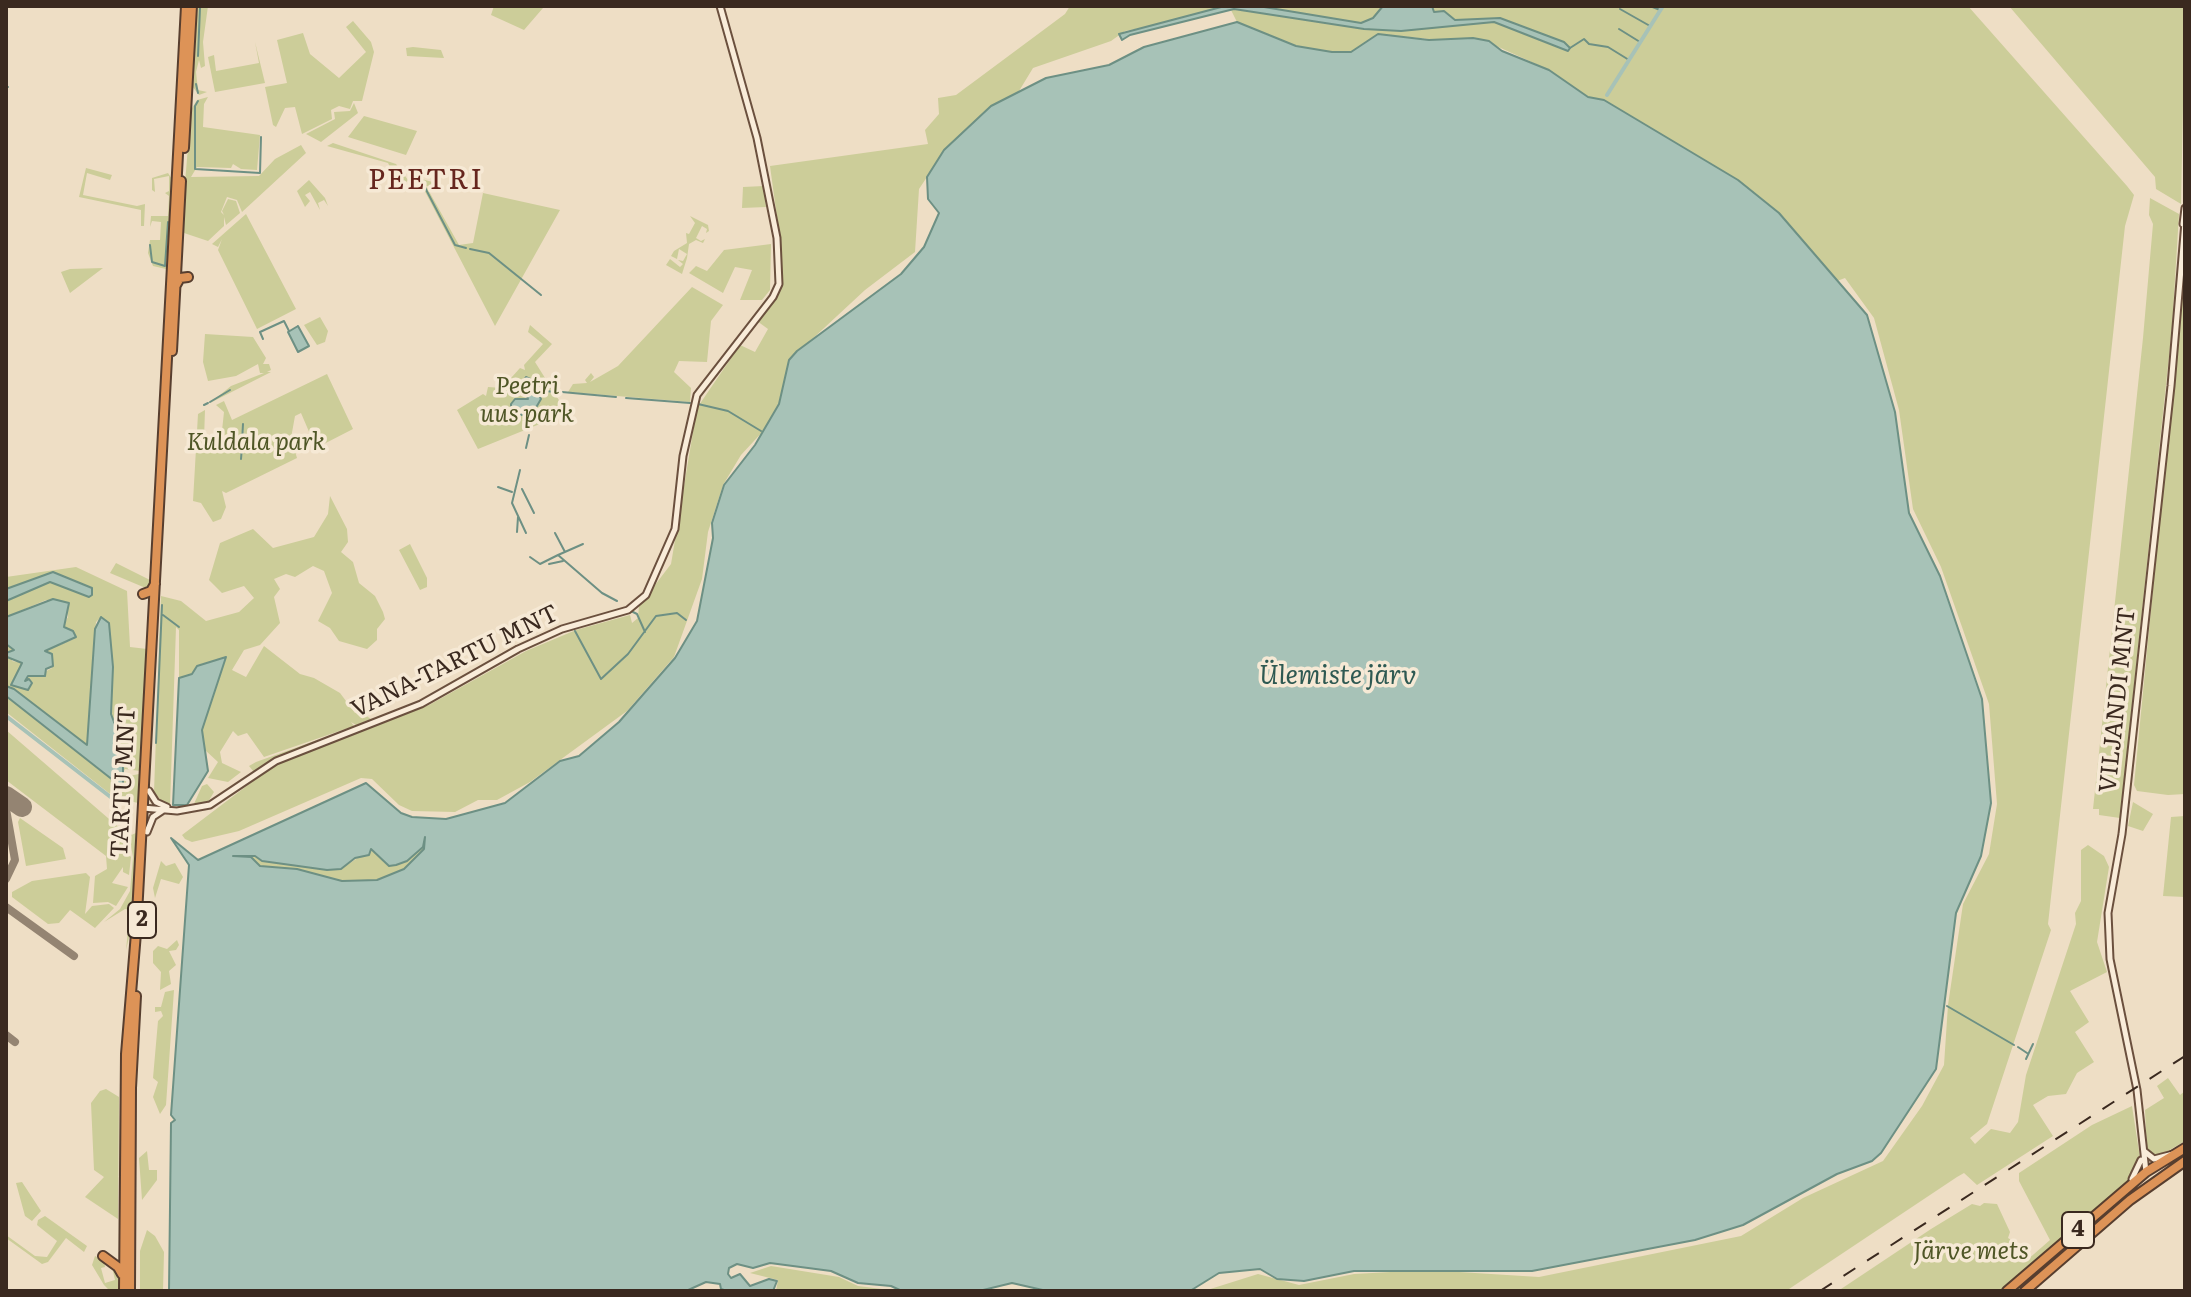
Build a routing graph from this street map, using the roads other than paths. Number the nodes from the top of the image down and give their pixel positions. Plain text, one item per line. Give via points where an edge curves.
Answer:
1 (189, 6) edge
2 (720, 6) edge
3 (2185, 208) edge
4 (2185, 225) edge
5 (172, 275) junction
6 (188, 277) dead end
7 (174, 294) junction
8 (155, 584) junction
9 (143, 594) dead end
10 (149, 791) junction
11 (146, 808) junction
12 (165, 809) junction
13 (147, 832) junction
14 (2142, 1147) junction
15 (2185, 1148) edge
16 (2174, 1154) junction
17 (2185, 1161) edge
18 (2148, 1170) junction
19 (2160, 1177) junction
20 (2125, 1189) junction
21 (2130, 1200) junction
22 (124, 1245) junction
23 (128, 1262) junction
24 (124, 1280) junction
25 (124, 1291) edge
26 (130, 1291) edge
27 (2007, 1291) edge
28 (2025, 1291) edge

1 - 5 highway, 2
2 - 12 street, VANA-TARTU MNT via 759,147 777,238 779,284 697,395 675,529 649,589 628,610 531,642 421,704 276,761 215,803
3 - 4 street, VILJANDI MNT
4 - 14 street, VILJANDI MNT via 2120,845 2108,913 2110,959 2137,1090
5 - 7 highway, TARTU MNT / 2
5 - 8 highway, TARTU MNT / 2
6 - 7 highway via 178,281
7 - 10 highway, TARTU MNT / 2
8 - 9 highway
8 - 11 highway, TARTU MNT / 2
10 - 11 highway, TARTU MNT / 2
10 - 12 street
11 - 12 street, VANA-TARTU MNT
11 - 13 highway, TARTU MNT / 2
11 - 22 highway, TARTU MNT / 2 via 126,1054
12 - 13 street via 153,817
13 - 23 highway, TARTU MNT / 2 via 131,1073
14 - 16 street via 2150,1159
14 - 18 street, VILJANDI MNT
14 - 20 street via 2141,1167
15 - 16 highway, 4
16 - 18 highway, 4
17 - 19 highway, 4
18 - 19 highway
18 - 20 highway, 4
18 - 21 highway
19 - 21 highway, 4
20 - 27 highway, 4
21 - 28 highway, 4
22 - 23 highway, TARTU MNT / 2
22 - 24 highway via 116,1254 105,1255
23 - 24 highway, TARTU MNT / 2
23 - 26 highway, TARTU MNT / 2
24 - 25 highway, TARTU MNT / 2

